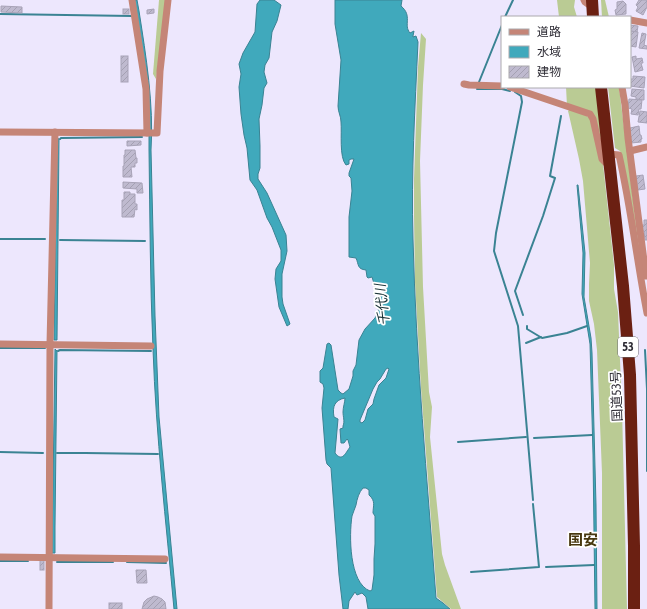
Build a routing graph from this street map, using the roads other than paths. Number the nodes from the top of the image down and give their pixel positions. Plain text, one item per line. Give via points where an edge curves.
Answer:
1 (132, 0) edge
2 (168, 0) edge
3 (631, 20) edge
4 (647, 23) edge
5 (464, 84) dead end
6 (501, 86) edge
7 (514, 88) edge
8 (601, 88) edge
9 (622, 88) edge
10 (0, 132) edge
11 (55, 132) junction
12 (147, 133) junction
13 (647, 147) edge
14 (630, 151) junction
15 (609, 160) junction
16 (645, 276) edge
17 (647, 313) edge
18 (0, 344) edge
19 (50, 344) junction
20 (151, 346) dead end
21 (0, 557) edge
22 (50, 558) junction
23 (165, 560) dead end
24 (49, 609) edge
25 (634, 609) edge

1 - 12 street via 146,89
2 - 12 street via 160,71 157,133
3 - 4 street
5 - 6 street
7 - 15 street via 590,114 602,159
8 - 15 highway, 国道53号 / 53
9 - 14 street
10 - 11 street
11 - 12 street
11 - 19 street
13 - 14 street
14 - 16 street
15 - 16 street via 619,155
15 - 25 highway, 国道53号 / 53 via 630,375
16 - 17 street
18 - 19 street
19 - 20 street
19 - 22 street
21 - 22 street
22 - 23 street
22 - 24 street

